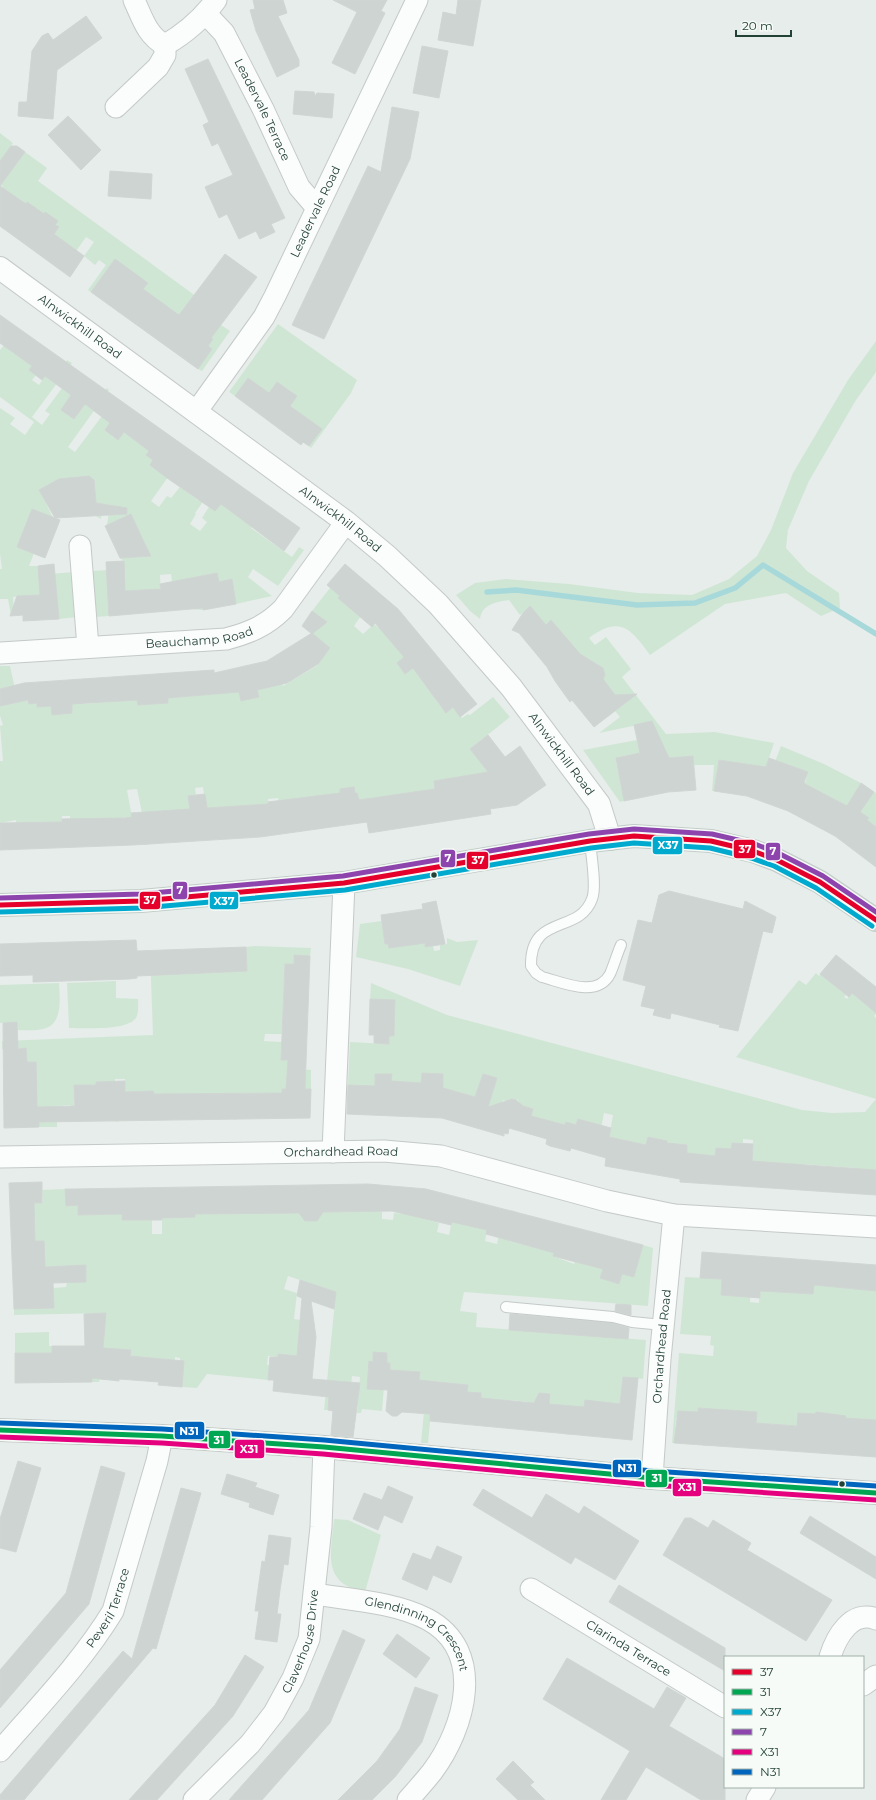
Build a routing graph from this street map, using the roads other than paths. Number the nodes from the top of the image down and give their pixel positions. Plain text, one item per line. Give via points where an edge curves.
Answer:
1 (134, 0) edge
2 (418, 0) edge
3 (211, 7) edge
4 (165, 45) junction
5 (116, 107) dead end
6 (317, 208) junction
7 (0, 268) edge
8 (196, 412) junction
9 (346, 522) junction
10 (80, 546) dead end
11 (88, 647) junction
12 (0, 653) edge
13 (600, 840) junction
14 (344, 883) junction
15 (0, 905) edge
16 (876, 920) edge
17 (621, 945) dead end
18 (333, 1152) junction
19 (0, 1157) edge
20 (674, 1215) junction
21 (876, 1227) edge
22 (506, 1308) dead end
23 (663, 1325) junction
24 (0, 1430) edge
25 (162, 1436) junction
26 (324, 1448) junction
27 (652, 1478) junction
28 (876, 1493) edge
29 (531, 1589) dead end
30 (315, 1594) junction
31 (876, 1619) edge
32 (830, 1656) edge
33 (876, 1676) edge
34 (864, 1684) edge
35 (724, 1706) edge
36 (0, 1751) edge
37 (764, 1788) edge
38 (194, 1800) edge
39 (408, 1800) edge
40 (757, 1800) edge

1 - 4 street via 148,31
2 - 6 street, Leadervale Road
3 - 4 street via 186,33
3 - 6 street, Leadervale Terrace via 299,187
4 - 5 street via 165,55 158,67
6 - 8 street, Leadervale Road via 264,317
7 - 8 street, Alnwickhill Road
8 - 9 street, Alnwickhill Road
9 - 11 street, Beauchamp Road via 283,609 272,620 257,629 226,639
9 - 13 street, Alnwickhill Road via 438,604 511,687 599,804
10 - 11 street
11 - 12 street, Beauchamp Road
13 - 14 main road
13 - 16 main road via 634,836 688,838 733,845 777,860 820,882
13 - 17 lane via 593,878 593,898 583,914 545,931 533,947 531,966 536,974 542,977 589,988 604,982 610,975
14 - 15 main road via 141,901
14 - 18 street
18 - 19 street, Orchardhead Road
18 - 20 street, Orchardhead Road via 384,1151 441,1156 607,1201
20 - 21 street, Orchardhead Road
20 - 23 street, Orchardhead Road
22 - 23 lane via 613,1317
23 - 27 street, Orchardhead Road
24 - 25 street
25 - 26 street
25 - 36 street, Peveril Terrace via 113,1611 104,1627 67,1673
26 - 27 street
26 - 30 street, Claverhouse Drive
27 - 28 street
29 - 35 street, Clarinda Terrace
30 - 38 street, Claverhouse Drive via 309,1639 293,1678 274,1713 250,1744
30 - 39 street, Glendinning Crescent via 401,1609 427,1619 455,1643 464,1666 465,1696 457,1723 432,1772
31 - 32 street via 868,1616 852,1619 842,1632
33 - 34 street
37 - 40 street

